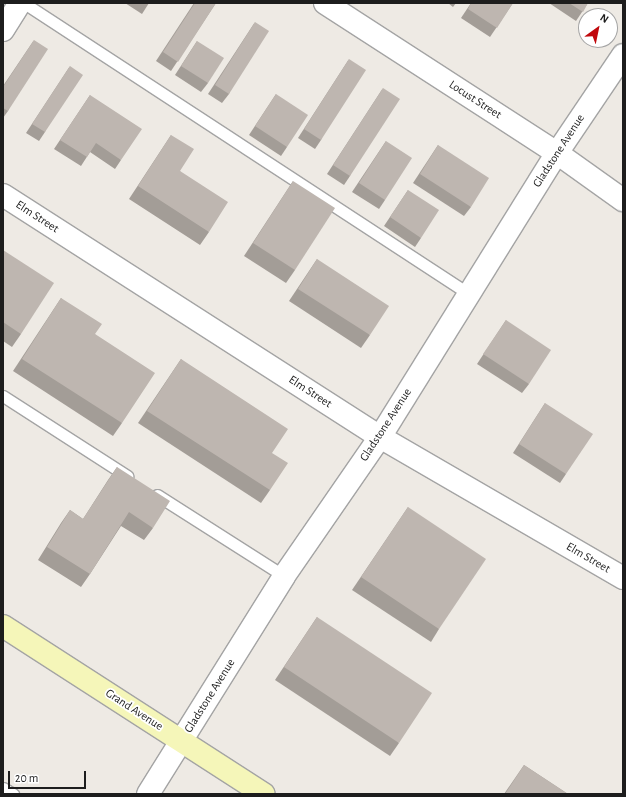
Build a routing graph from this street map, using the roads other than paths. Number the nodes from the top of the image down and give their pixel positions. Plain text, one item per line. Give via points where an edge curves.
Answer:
1 (20, 3) edge
2 (24, 3) edge
3 (325, 3) edge
4 (3, 30) edge
5 (623, 55) edge
6 (557, 153) junction
7 (3, 195) edge
8 (623, 200) edge
9 (469, 294) junction
10 (3, 396) edge
11 (380, 437) junction
12 (137, 482) edge
13 (150, 490) edge
14 (284, 576) junction
15 (623, 578) edge
16 (3, 626) edge
17 (182, 741) junction
18 (3, 788) edge
19 (13, 794) edge
20 (148, 794) edge
21 (264, 794) edge

1 - 4 street
2 - 9 lane
3 - 6 street, Locust Street
5 - 6 street, Gladstone Avenue
6 - 8 street, Locust Street
6 - 9 street, Gladstone Avenue
7 - 11 street, Elm Street
9 - 11 street, Gladstone Avenue
10 - 12 lane
11 - 14 street, Gladstone Avenue
11 - 15 street, Elm Street
13 - 14 lane
14 - 17 street, Gladstone Avenue
16 - 17 main road, Grand Avenue
17 - 20 street, Gladstone Avenue
17 - 21 main road, Grand Avenue
18 - 19 lane

